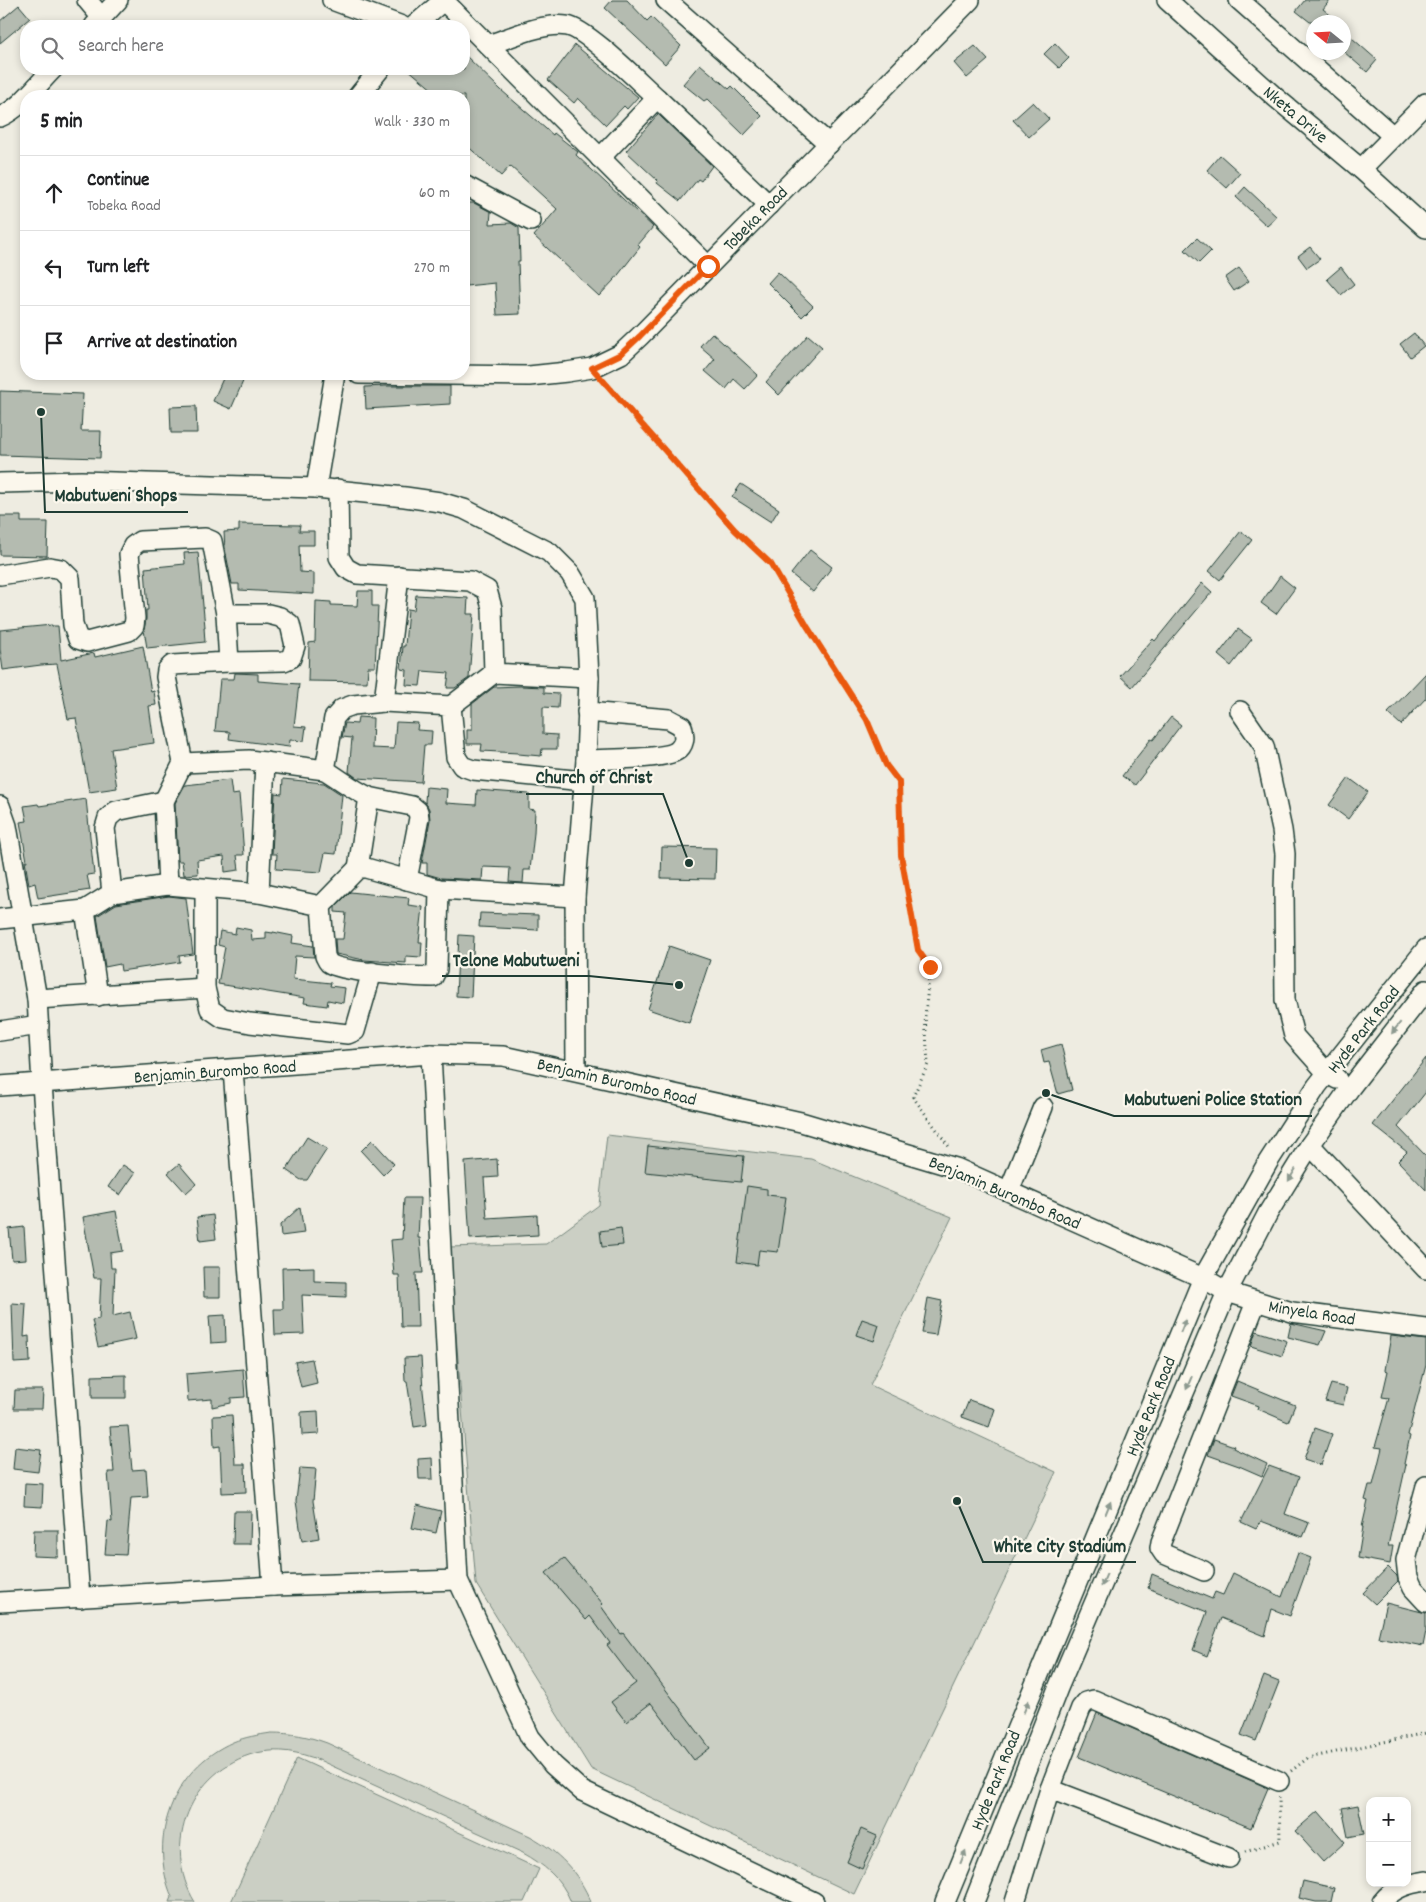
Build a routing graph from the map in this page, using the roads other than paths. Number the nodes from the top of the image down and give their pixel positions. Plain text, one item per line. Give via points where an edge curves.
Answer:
1 (87, 0) edge
2 (118, 0) edge
3 (332, 0) edge
4 (443, 0) edge
5 (666, 0) edge
6 (970, 0) edge
7 (1167, 0) edge
8 (1239, 0) edge
9 (97, 20) edge
10 (100, 20) edge
11 (386, 20) edge
12 (421, 20) edge
13 (463, 20) edge
14 (470, 27) edge
15 (488, 45) junction
16 (47, 75) edge
17 (375, 75) edge
18 (33, 90) edge
19 (363, 90) edge
20 (658, 98) junction
21 (20, 103) edge
22 (1426, 103) edge
23 (0, 116) edge
24 (1393, 136) junction
25 (829, 144) junction
26 (600, 158) junction
27 (1361, 169) junction
28 (470, 188) edge
29 (769, 205) junction
30 (531, 221) dead end
31 (1426, 228) edge
32 (708, 266) junction
33 (470, 375) edge
34 (334, 380) edge
35 (0, 484) edge
36 (316, 488) junction
37 (338, 489) junction
38 (0, 575) edge
39 (399, 576) junction
40 (226, 614) junction
41 (229, 662) junction
42 (494, 674) junction
43 (589, 678) junction
44 (384, 702) junction
45 (451, 706) junction
46 (1240, 710) dead end
47 (587, 712) junction
48 (586, 760) junction
49 (265, 762) junction
50 (183, 763) junction
51 (325, 770) junction
52 (584, 781) junction
53 (369, 798) junction
54 (164, 801) junction
55 (0, 806) edge
56 (358, 868) junction
57 (407, 880) junction
58 (168, 885) junction
59 (440, 888) junction
60 (205, 889) junction
61 (112, 893) junction
62 (259, 893) junction
63 (575, 897) junction
64 (321, 906) junction
65 (85, 910) junction
66 (23, 917) junction
67 (0, 920) edge
68 (1426, 949) edge
69 (372, 972) junction
70 (205, 988) junction
71 (1426, 990) edge
72 (98, 996) junction
73 (37, 998) junction
74 (39, 1025) junction
75 (0, 1031) edge
76 (431, 1054) junction
77 (233, 1070) junction
78 (576, 1071) junction
79 (1327, 1073) junction
80 (42, 1084) junction
81 (0, 1086) edge
82 (1350, 1088) junction
83 (1042, 1107) dead end
84 (1310, 1145) junction
85 (1009, 1191) junction
86 (1426, 1269) edge
87 (1203, 1278) junction
88 (1227, 1292) junction
89 (1256, 1302) junction
90 (1426, 1329) edge
91 (1426, 1486) edge
92 (1204, 1571) dead end
93 (458, 1580) junction
94 (273, 1586) junction
95 (80, 1598) junction
96 (0, 1602) edge
97 (1426, 1602) edge
98 (1279, 1781) road end
99 (1050, 1789) junction
100 (1228, 1858) road end
101 (1426, 1881) edge
102 (814, 1902) edge
103 (945, 1902) edge
104 (974, 1902) edge
105 (1016, 1902) edge
106 (1382, 1902) edge

1 - 9 street
2 - 10 street
3 - 11 street
4 - 12 street
4 - 13 street
5 - 25 street
6 - 25 street, Tobeka Road
7 - 27 street, Nketa Drive
8 - 24 street
14 - 15 street
15 - 20 street via 543,27 567,26 584,33
15 - 26 street
16 - 18 street
17 - 19 street
20 - 26 street
20 - 29 street
21 - 23 street
22 - 24 street
24 - 27 street
25 - 29 street, Tobeka Road
26 - 32 street
27 - 31 street, Nketa Drive
28 - 30 street
29 - 32 street, Tobeka Road
32 - 33 street, Tobeka Road via 621,354 592,368 528,376
34 - 36 street
35 - 36 street via 81,482
36 - 37 street
37 - 39 street via 339,557 346,568 357,574
37 - 43 street via 440,502 464,509 549,552 570,573 585,598
38 - 40 street via 50,567 61,569 70,578 72,625 78,639 87,642 134,626 136,618 129,554 133,546 140,541 206,538 212,541 214,548
39 - 42 street via 470,581 487,590 492,608
39 - 44 street
40 - 41 street
40 - 41 street via 280,617 290,624 295,646 291,658 284,660
41 - 50 street via 172,665 167,670
42 - 43 street
42 - 45 street
43 - 47 street
44 - 45 street
44 - 51 street via 353,705 342,709 334,718
45 - 52 street via 456,757 462,766 473,770
46 - 79 street via 1264,746 1282,830 1285,854 1285,1000 1294,1036
47 - 48 street
47 - 48 street via 669,719 682,726 684,739 679,750 666,756
48 - 52 street
49 - 50 street
49 - 51 street
49 - 62 street
50 - 54 street
51 - 53 street
52 - 63 street
53 - 56 street
53 - 57 street via 412,806 418,811
54 - 58 street
54 - 61 street via 116,811 108,818 105,828
55 - 66 street via 7,826
56 - 57 street
56 - 64 street
57 - 59 street
58 - 60 street
58 - 61 street
59 - 63 street
59 - 69 street via 437,969 433,977
60 - 62 street
60 - 70 street
61 - 65 street
62 - 64 street
63 - 78 street
64 - 69 street via 325,956 330,963
65 - 66 street
65 - 72 street
66 - 67 street
66 - 73 street
68 - 79 street, Hyde Park Road
69 - 70 street via 355,1031 348,1034 223,1018 210,1009
70 - 72 street
71 -> 82 street, Hyde Park Road
72 - 73 street
73 - 74 street
74 - 75 street
74 - 80 street
76 - 77 street, Benjamin Burombo Road
76 - 78 street, Benjamin Burombo Road via 503,1056
76 - 93 street
77 - 80 street, Benjamin Burombo Road
77 - 94 street
78 - 85 street, Benjamin Burombo Road via 801,1122 956,1168
79 - 82 street
79 - 87 street, Hyde Park Road via 1268,1162
80 - 81 street, Benjamin Burombo Road
80 - 95 street
82 - 84 street, Hyde Park Road
83 - 85 street
84 - 86 street
84 -> 88 street, Hyde Park Road via 1268,1213
85 - 87 street, Benjamin Burombo Road
87 - 88 street, Minyela Road
103 -> 87 street, Hyde Park Road
88 - 89 street, Minyela Road
88 -> 104 street, Hyde Park Road via 1058,1688
89 - 90 street, Minyela Road via 1292,1312
89 - 92 street via 1161,1542 1164,1554
91 - 97 street via 1406,1560 1413,1588
93 - 94 street
93 - 102 street via 530,1737 553,1765 582,1791
94 - 95 street
95 - 96 street
98 - 99 street via 1094,1700 1081,1708
99 - 100 street
99 - 105 street
101 - 106 street via 1390,1892

